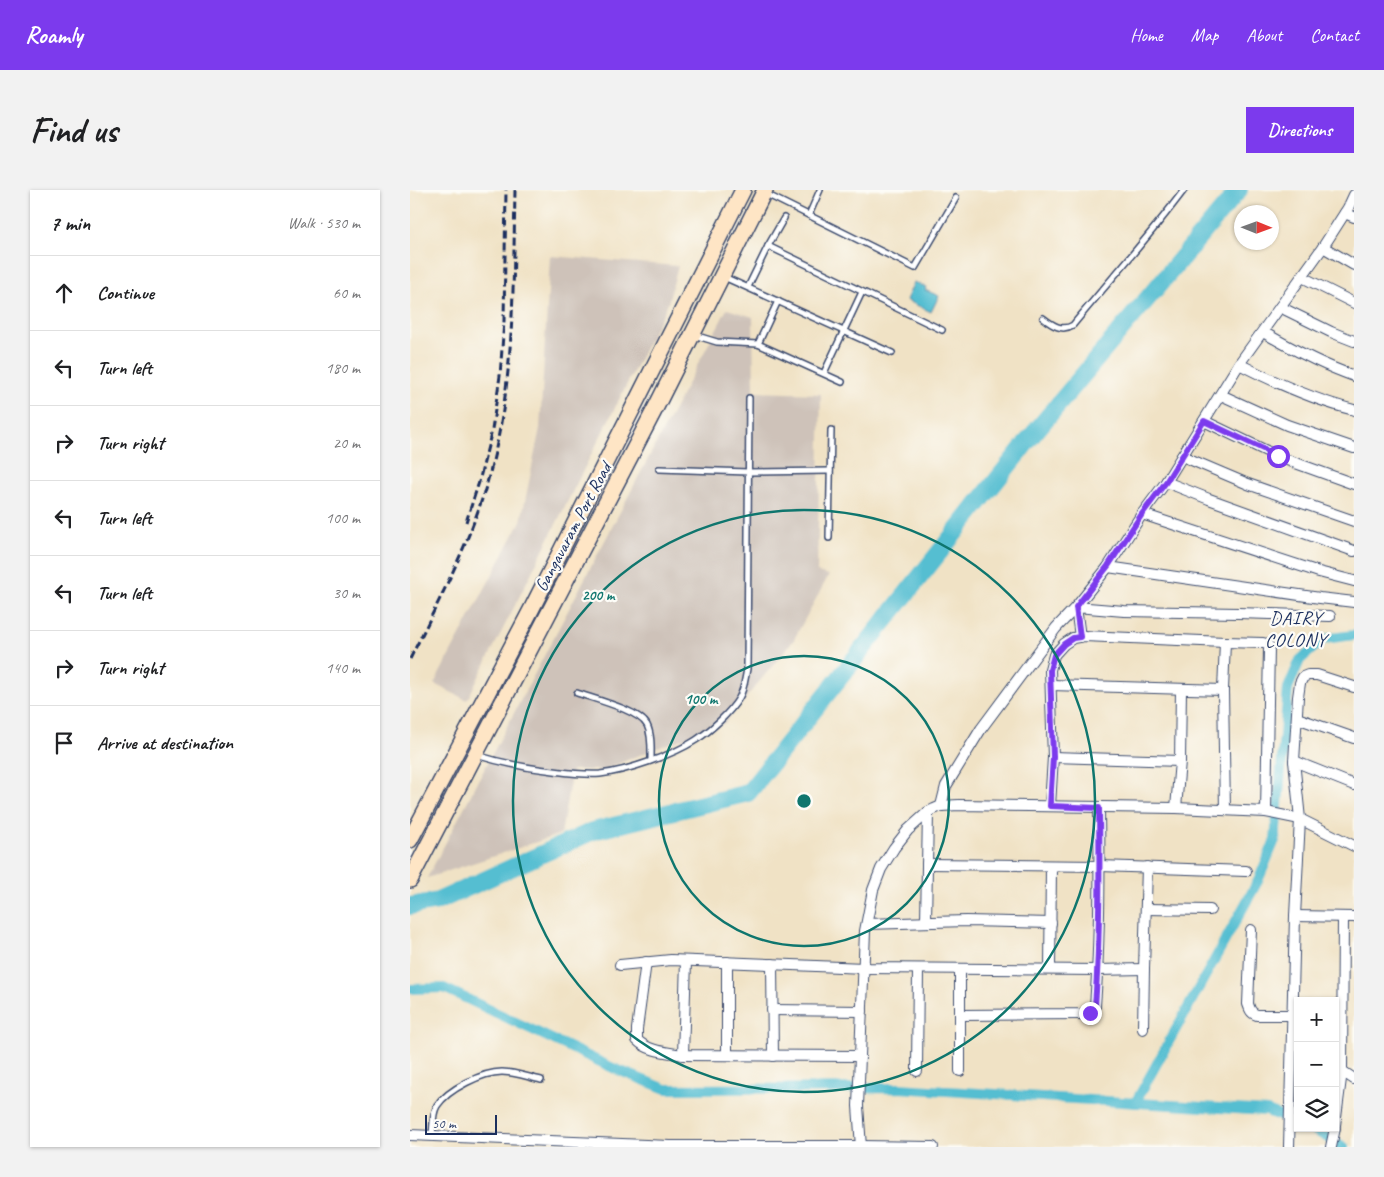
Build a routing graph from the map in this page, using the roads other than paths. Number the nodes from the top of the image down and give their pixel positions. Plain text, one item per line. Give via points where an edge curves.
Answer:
1 (744, 190) edge
2 (820, 190) edge
3 (1184, 190) edge
4 (764, 191) edge
5 (1354, 195) edge
6 (956, 198) dead end
7 (1349, 213) edge
8 (808, 215) junction
9 (784, 218) dead end
10 (768, 246) junction
11 (1323, 247) junction
12 (1354, 264) edge
13 (722, 276) junction
14 (1302, 277) junction
15 (748, 287) junction
16 (862, 292) junction
17 (778, 301) junction
18 (1354, 303) edge
19 (1280, 308) junction
20 (1043, 318) dead end
21 (942, 330) dead end
22 (844, 331) junction
23 (1262, 332) junction
24 (693, 334) junction
25 (1354, 341) edge
26 (758, 344) junction
27 (892, 353) dead end
28 (1239, 364) junction
29 (824, 373) junction
30 (1354, 376) edge
31 (842, 382) dead end
32 (1221, 395) junction
33 (749, 398) dead end
34 (1354, 410) edge
35 (1204, 421) junction
36 (831, 430) dead end
37 (1354, 448) edge
38 (1182, 456) junction
39 (659, 469) dead end
40 (830, 471) junction
41 (748, 472) junction
42 (1166, 482) junction
43 (1354, 484) edge
44 (1142, 514) junction
45 (1354, 521) edge
46 (829, 538) dead end
47 (1354, 551) edge
48 (1108, 566) junction
49 (1354, 582) edge
50 (1354, 602) edge
51 (1076, 607) junction
52 (1330, 616) dead end
53 (1080, 637) junction
54 (1225, 642) junction
55 (1051, 686) junction
56 (1354, 687) edge
57 (1181, 688) junction
58 (1223, 690) junction
59 (576, 693) dead end
60 (1297, 718) junction
61 (1354, 738) edge
62 (475, 754) junction
63 (1053, 757) junction
64 (651, 760) junction
65 (1180, 761) junction
66 (1294, 761) junction
67 (1354, 785) edge
68 (941, 806) junction
69 (1050, 806) junction
70 (1099, 808) junction
71 (1176, 808) junction
72 (1225, 810) junction
73 (928, 812) junction
74 (1266, 812) junction
75 (1300, 819) junction
76 (410, 840) edge
77 (1354, 846) edge
78 (927, 864) junction
79 (1051, 866) junction
80 (1100, 866) junction
81 (1147, 867) junction
82 (1246, 871) dead end
83 (412, 877) edge
84 (1146, 909) junction
85 (1210, 910) dead end
86 (1295, 916) junction
87 (1343, 917) junction
88 (1354, 917) edge
89 (926, 922) junction
90 (1051, 923) junction
91 (867, 924) junction
92 (1251, 930) dead end
93 (686, 961) junction
94 (646, 962) junction
95 (728, 962) junction
96 (772, 964) junction
97 (620, 965) dead end
98 (864, 968) junction
99 (918, 969) junction
100 (1050, 969) junction
101 (1144, 969) junction
102 (960, 970) junction
103 (1098, 970) junction
104 (772, 1010) junction
105 (862, 1011) junction
106 (960, 1014) junction
107 (1292, 1015) junction
108 (1143, 1029) dead end
109 (683, 1055) junction
110 (727, 1055) junction
111 (773, 1056) junction
112 (860, 1056) junction
113 (917, 1071) dead end
114 (960, 1071) dead end
115 (1342, 1072) junction
116 (1354, 1079) edge
117 (540, 1080) dead end
118 (1339, 1098) edge
119 (1334, 1132) edge
120 (410, 1135) edge
121 (432, 1136) junction
122 (496, 1143) edge
123 (550, 1144) edge
124 (597, 1145) edge
125 (670, 1146) edge
126 (861, 1146) edge
127 (933, 1147) edge
128 (1289, 1147) edge
129 (1331, 1147) edge

1 - 76 street, Gangavaram Port Road
2 - 8 lane
3 - 20 lane via 1073,325 1061,328
4 - 8 lane
4 - 13 street, Gangavaram Port Road
5 - 7 street
6 - 8 lane via 915,268
7 - 11 street
9 - 10 lane
10 - 15 lane
10 - 16 lane
11 - 12 street
11 - 14 street
13 - 15 lane
13 - 24 street, Gangavaram Port Road
14 - 18 street
14 - 19 street
15 - 17 lane
16 - 21 lane
16 - 22 lane
17 - 22 lane
17 - 26 lane
19 - 23 street
19 - 25 street
22 - 27 lane
22 - 29 lane
23 - 28 street
23 - 30 street via 1301,354
24 - 26 lane via 717,342
24 - 62 street, Gangavaram Port Road
26 - 29 lane
28 - 32 street
28 - 34 street via 1336,406
29 - 31 lane
32 - 35 street
32 - 37 street via 1287,425
33 - 41 lane
35 - 38 street
35 - 43 street via 1278,456
36 - 40 lane
38 - 42 street
38 - 45 street via 1248,484
39 - 41 lane
40 - 41 lane
40 - 46 lane
41 - 64 lane via 747,669 744,686 727,714 696,740
42 - 44 street
42 - 47 street
44 - 48 street
44 - 49 street
48 - 50 street
48 - 51 street
51 - 52 street
51 - 53 street
51 - 68 street via 1056,628 981,729 946,786
53 - 54 street
53 - 55 street via 1073,638 1054,655 1050,670
54 - 58 street
54 - 74 street via 1263,643 1269,647
55 - 57 street
55 - 63 street
56 - 60 street via 1308,674 1300,683
57 - 58 street
57 - 65 street
58 - 72 street
59 - 64 lane via 639,716 647,725
60 - 61 street
60 - 66 street
62 - 64 lane via 502,763 568,773 599,774
62 - 83 street, Gangavaram Port Road
63 - 65 street
63 - 69 street
65 - 71 street
66 - 67 street
66 - 75 street
68 - 69 street
68 - 73 street
69 - 70 street
70 - 71 street
70 - 80 street
71 - 72 street
72 - 74 street
73 - 78 street
73 - 91 street via 908,830 881,869 873,890
74 - 75 street
75 - 77 street
75 - 86 street
78 - 79 street
78 - 89 street
79 - 80 street
79 - 90 street
80 - 81 street
80 - 103 street
81 - 82 street
81 - 84 street
84 - 85 street
84 - 101 street
86 - 87 street
86 - 107 street
87 - 88 street
87 - 115 street
89 - 90 street
89 - 91 street
90 - 100 street
91 - 98 street
92 - 107 street via 1250,1010 1257,1015
93 - 94 street
93 - 95 street
93 - 109 street
94 - 97 street
94 - 109 street via 637,1040 660,1052
95 - 96 street
95 - 110 street
96 - 98 street
96 - 104 street
98 - 99 street
98 - 105 street
99 - 102 street
99 - 113 street
100 - 102 street
100 - 103 street
101 - 103 street
101 - 108 street
102 - 106 street
103 - 106 street via 1095,1006 1090,1013
104 - 105 street
104 - 111 street
105 - 112 street
106 - 114 street
107 - 128 street
109 - 110 street
110 - 111 street
111 - 112 street
112 - 126 street via 858,1106
115 - 116 street
115 - 118 street
117 - 121 lane via 503,1072 461,1085 437,1106
119 - 129 street
120 - 121 street
121 - 122 street
122 - 123 street
123 - 124 street
124 - 125 street
125 - 126 street
126 - 127 street

